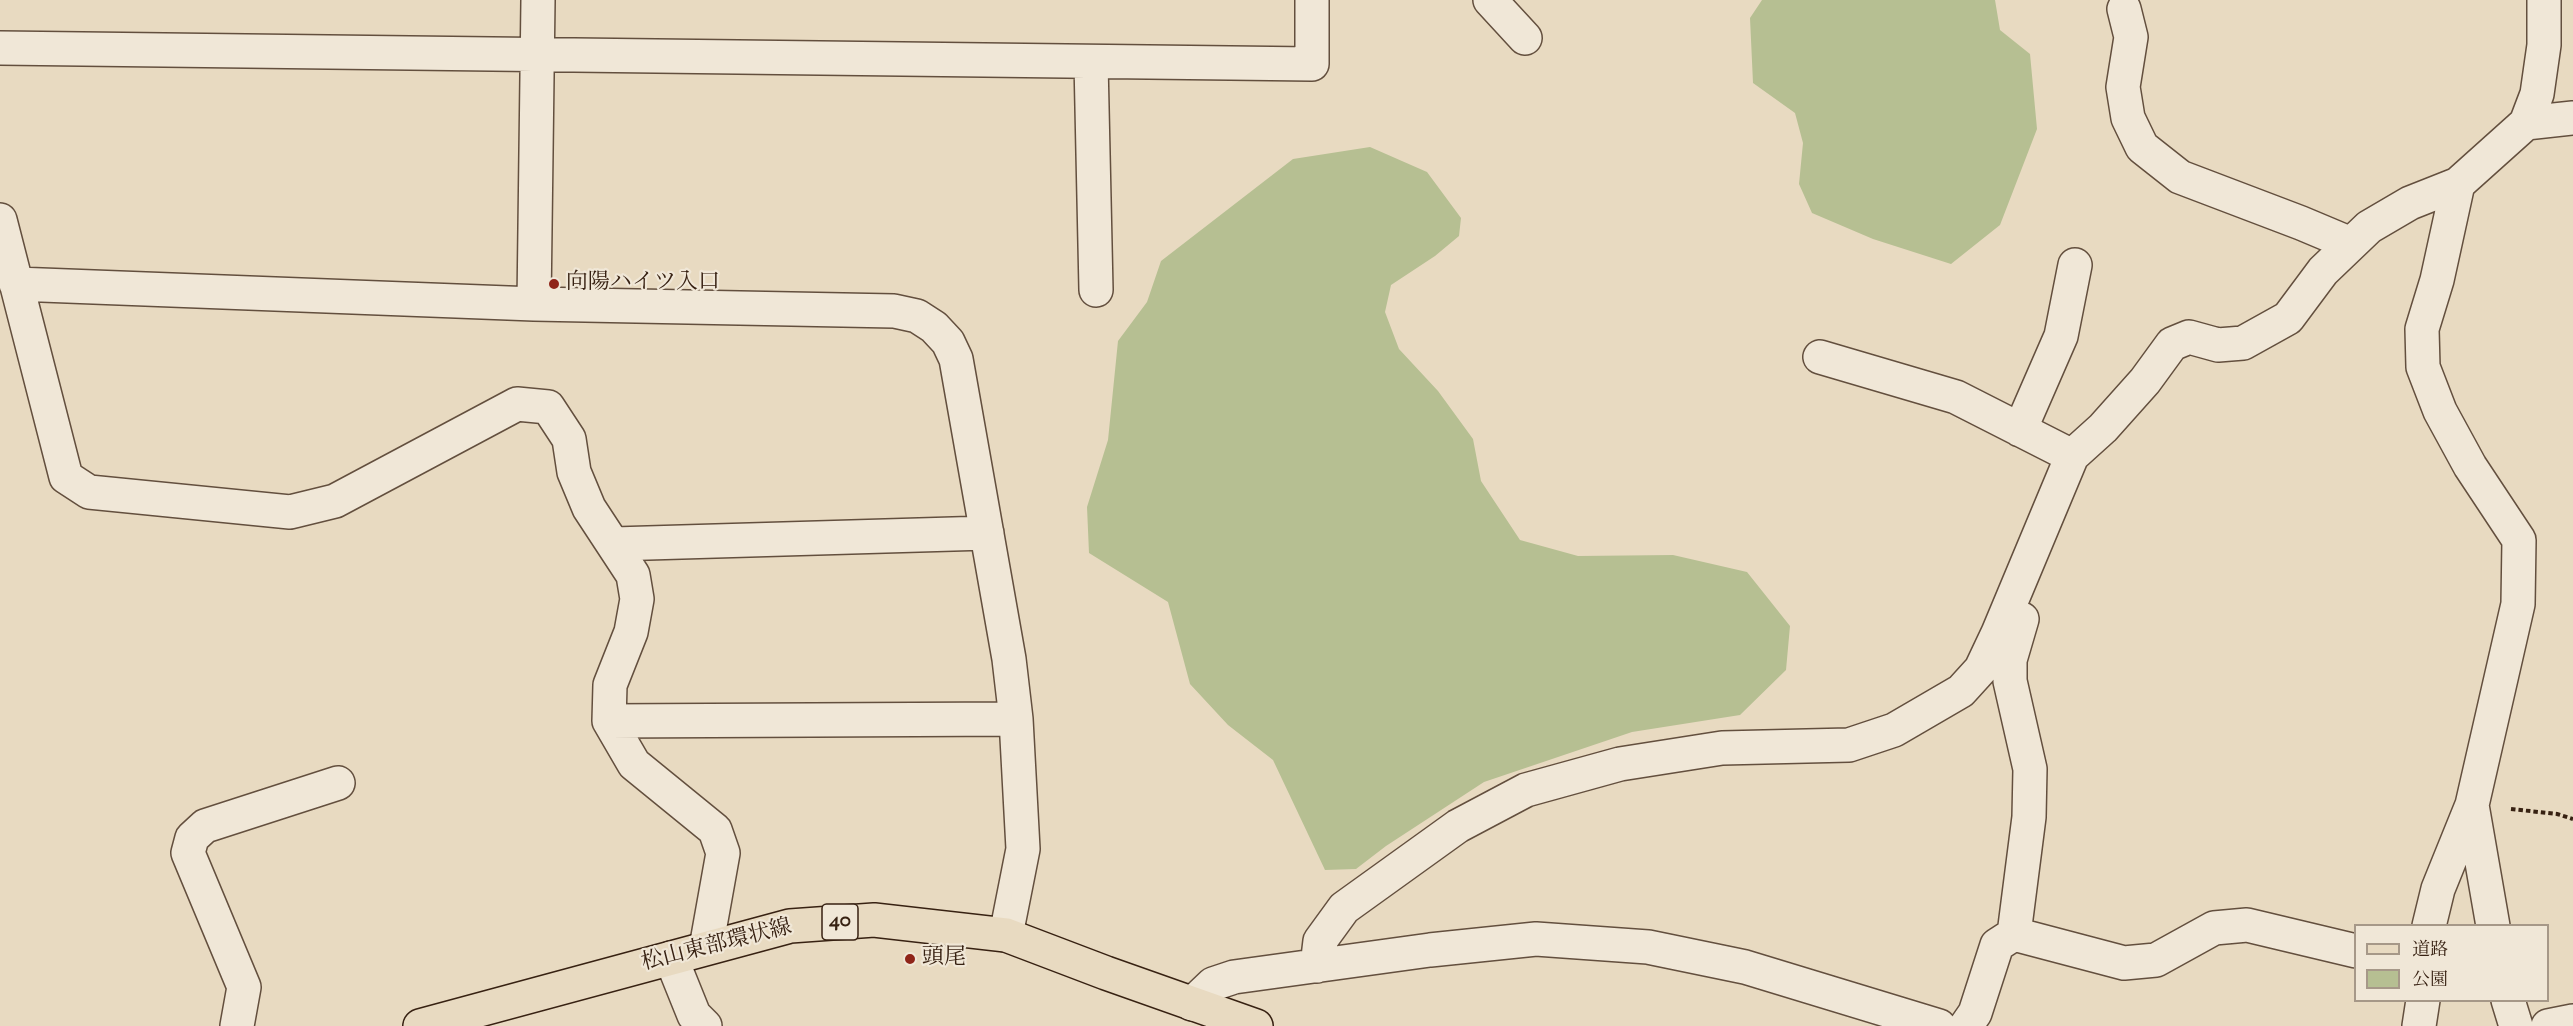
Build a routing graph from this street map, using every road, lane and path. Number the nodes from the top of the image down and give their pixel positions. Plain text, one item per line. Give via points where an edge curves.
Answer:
1 (538, 0) edge
2 (1312, 0) edge
3 (1490, 0) edge
4 (2544, 0) edge
5 (2124, 9) dead end
6 (1525, 38) dead end
7 (0, 48) edge
8 (538, 56) junction
9 (1091, 62) junction
10 (2573, 118) edge
11 (2526, 123) junction
12 (2458, 184) junction
13 (0, 220) edge
14 (2351, 244) junction
15 (2075, 265) dead end
16 (16, 284) junction
17 (1096, 291) dead end
18 (534, 304) junction
19 (1820, 357) dead end
20 (2020, 430) junction
21 (2072, 456) junction
22 (987, 533) junction
23 (614, 544) junction
24 (2022, 580) junction
25 (1016, 719) junction
26 (609, 721) junction
27 (338, 783) dead end
28 (2472, 805) junction
29 (2573, 819) edge
30 (2429, 924) edge
31 (2493, 924) edge
32 (2014, 934) junction
33 (1006, 935) junction
34 (706, 948) junction
35 (2354, 951) edge
36 (671, 958) junction
37 (1317, 966) junction
38 (2423, 1002) edge
39 (2509, 1002) edge
40 (1192, 1004) junction
41 (2573, 1021) edge
42 (237, 1026) edge
43 (420, 1026) edge
44 (705, 1026) edge
45 (1256, 1026) edge
46 (1939, 1026) edge
47 (1966, 1026) edge
48 (2419, 1026) edge
49 (2516, 1026) edge
50 (2548, 1026) edge

1 - 8 street
2 - 9 street via 1312,64
3 - 6 street
4 - 11 street via 2544,45 2537,94
5 - 14 street via 2131,37 2123,87 2128,118 2142,147 2180,177
7 - 8 street
8 - 9 street
8 - 18 street
9 - 17 street
10 - 11 street
11 - 12 street
12 - 14 street via 2410,203 2369,227
12 - 28 street via 2422,329 2423,367 2440,411 2469,466 2519,540 2518,604
13 - 16 street
14 - 21 street via 2323,271 2288,318 2243,343 2218,345 2189,337 2172,344 2145,381
15 - 20 street via 2061,336
16 - 18 street
16 - 23 street via 66,477 89,492 290,512 335,501 517,404 548,407 568,438 574,472 589,508
18 - 22 street via 894,311 917,315 948,342 956,358
19 - 20 street via 1956,397
20 - 21 street
21 - 24 street
22 - 23 street
22 - 25 street
23 - 26 street via 633,575 637,599 632,632 610,685
24 - 32 street via 2028,598 2010,660 2010,681 2030,769 2029,816
24 - 37 street via 1981,669 1961,691 1930,711 1894,730 1849,745 1722,748 1620,764 1526,790 1458,826 1344,909 1320,941
25 - 26 street
25 - 33 street via 1023,849
26 - 34 street via 634,764 715,830 723,854
27 - 42 street via 206,826 192,838 188,853 244,987
28 - 29 path
28 - 30 street via 2438,889
28 - 31 street
32 - 35 street via 2124,963 2156,960 2214,928 2247,925
32 - 47 street via 1997,945 1975,1013
33 - 34 main road, 松山東部環状線 / 40 via 874,920 790,926
33 - 40 main road, 松山東部環状線 / 40
34 - 36 main road, 松山東部環状線 / 40
36 - 43 main road, 松山東部環状線 / 40
36 - 44 street via 694,1015
37 - 40 street via 1234,977 1214,984
37 - 46 street via 1536,939 1648,947 1746,967
38 - 48 street
39 - 49 street
40 - 45 main road, 松山東部環状線 / 40
41 - 50 street

